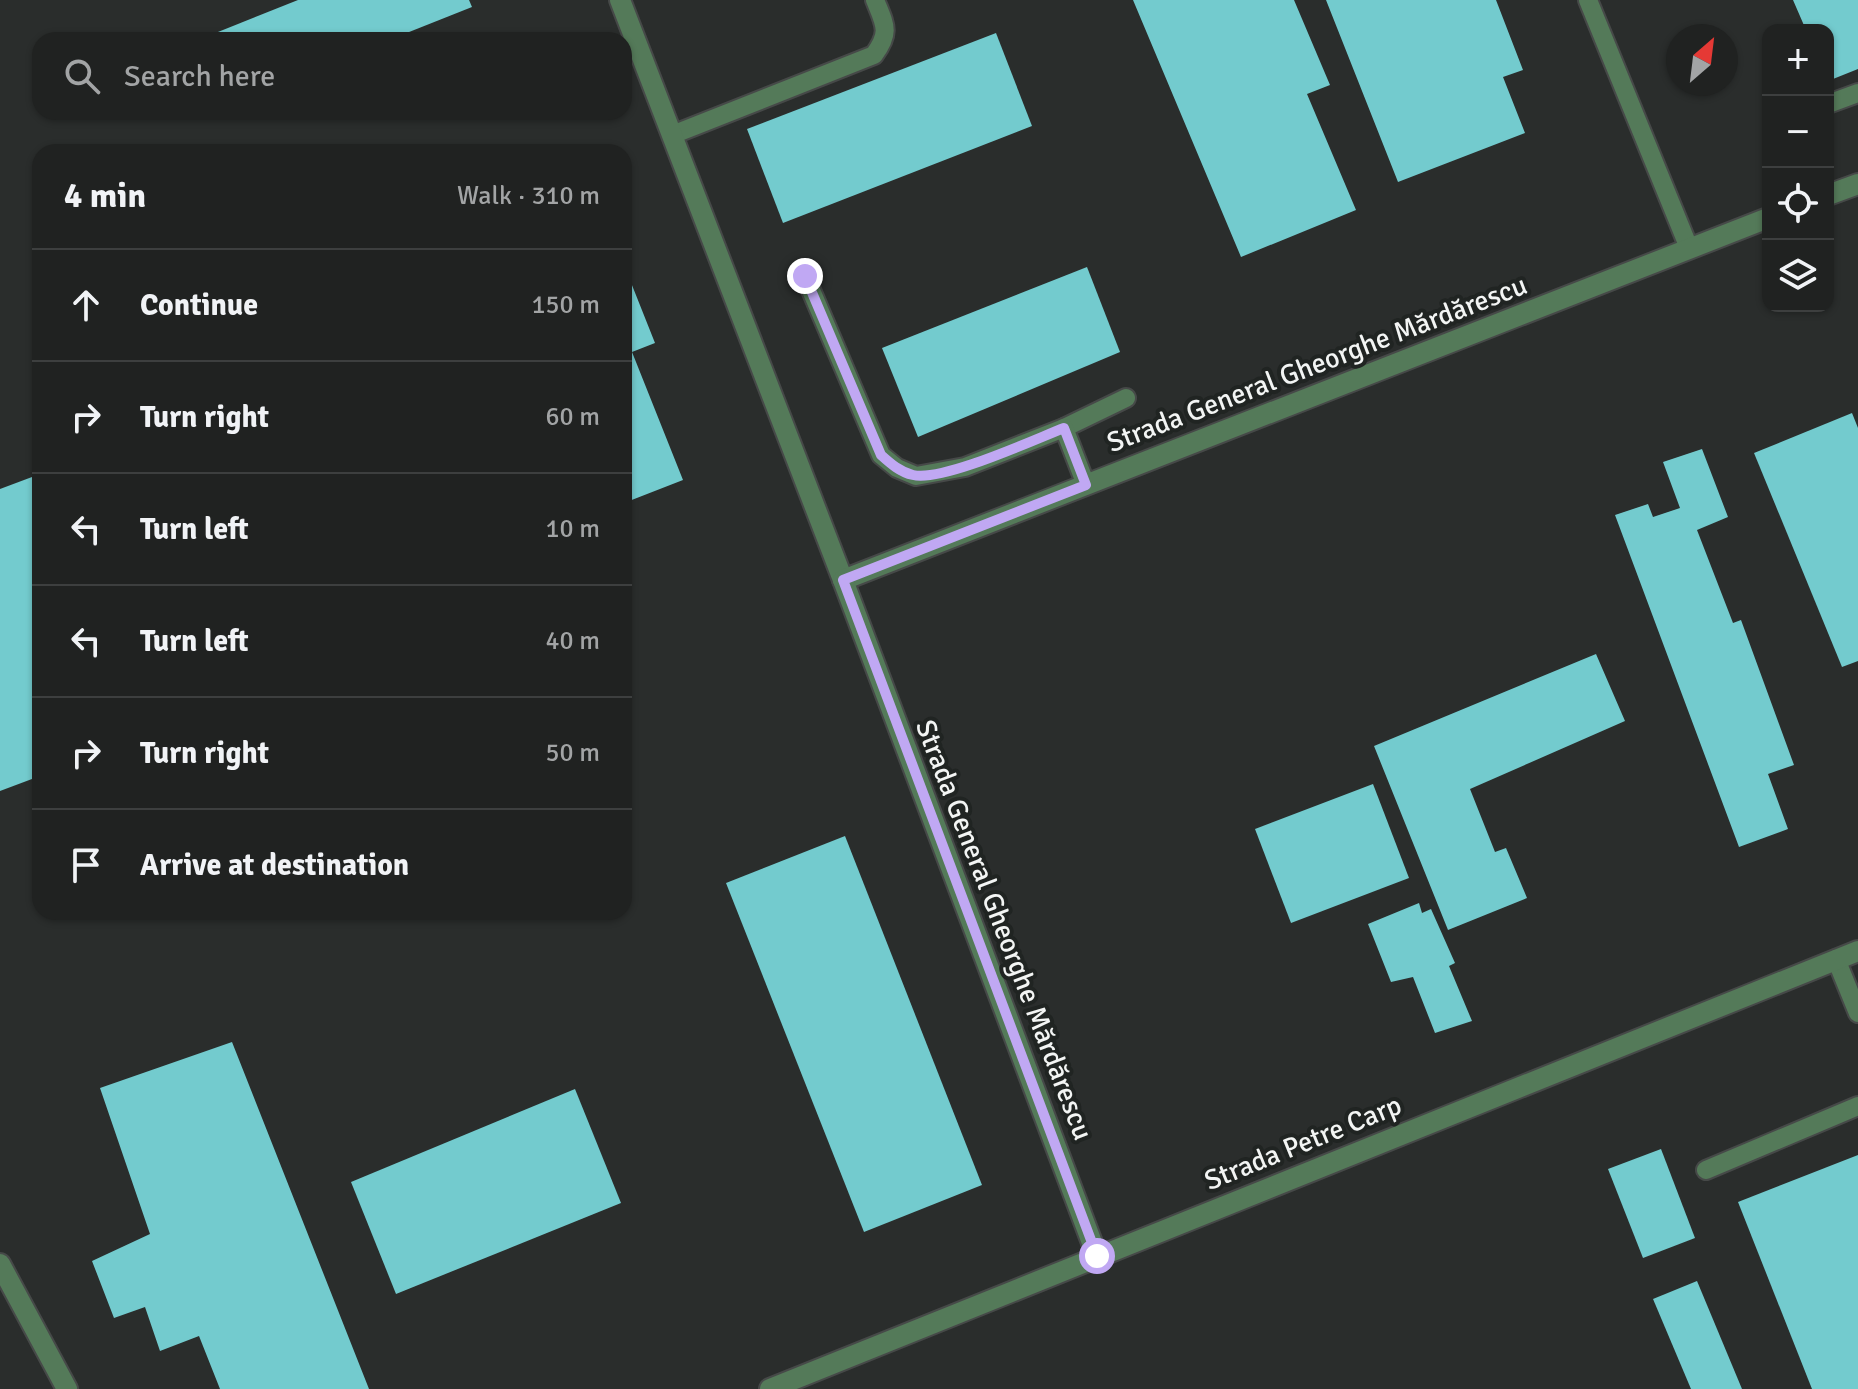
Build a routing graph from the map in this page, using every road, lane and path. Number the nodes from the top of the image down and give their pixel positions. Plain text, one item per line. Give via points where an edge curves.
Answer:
1 (620, 0) edge
2 (875, 0) edge
3 (1588, 0) edge
4 (1858, 93) edge
5 (1834, 102) edge
6 (672, 135) junction
7 (1858, 184) edge
8 (1834, 193) edge
9 (1762, 220) edge
10 (1689, 248) junction
11 (805, 276) dead end
12 (1126, 398) dead end
13 (1064, 428) junction
14 (1086, 485) junction
15 (843, 580) junction
16 (1858, 951) edge
17 (1836, 959) junction
18 (1858, 1013) edge
19 (1858, 1106) edge
20 (1706, 1170) dead end
21 (1097, 1256) junction
22 (0, 1264) edge
23 (67, 1389) edge
24 (770, 1389) edge

1 - 6 street, Strada General Gheorghe Mărdărescu
2 - 6 lane via 886,30 874,55
3 - 10 lane
4 - 5 lane
6 - 15 street, Strada General Gheorghe Mărdărescu
7 - 8 street
9 - 10 street, Strada General Gheorghe Mărdărescu
10 - 14 street, Strada General Gheorghe Mărdărescu
11 - 13 lane via 881,455 897,468 916,476 965,467
12 - 13 lane
13 - 14 lane
14 - 15 street, Strada General Gheorghe Mărdărescu
15 - 21 street, Strada General Gheorghe Mărdărescu
16 - 17 street, Strada Petre Carp
17 - 18 lane
17 - 21 street, Strada Petre Carp
19 - 20 lane
21 - 24 street, Strada Petre Carp
22 - 23 street

